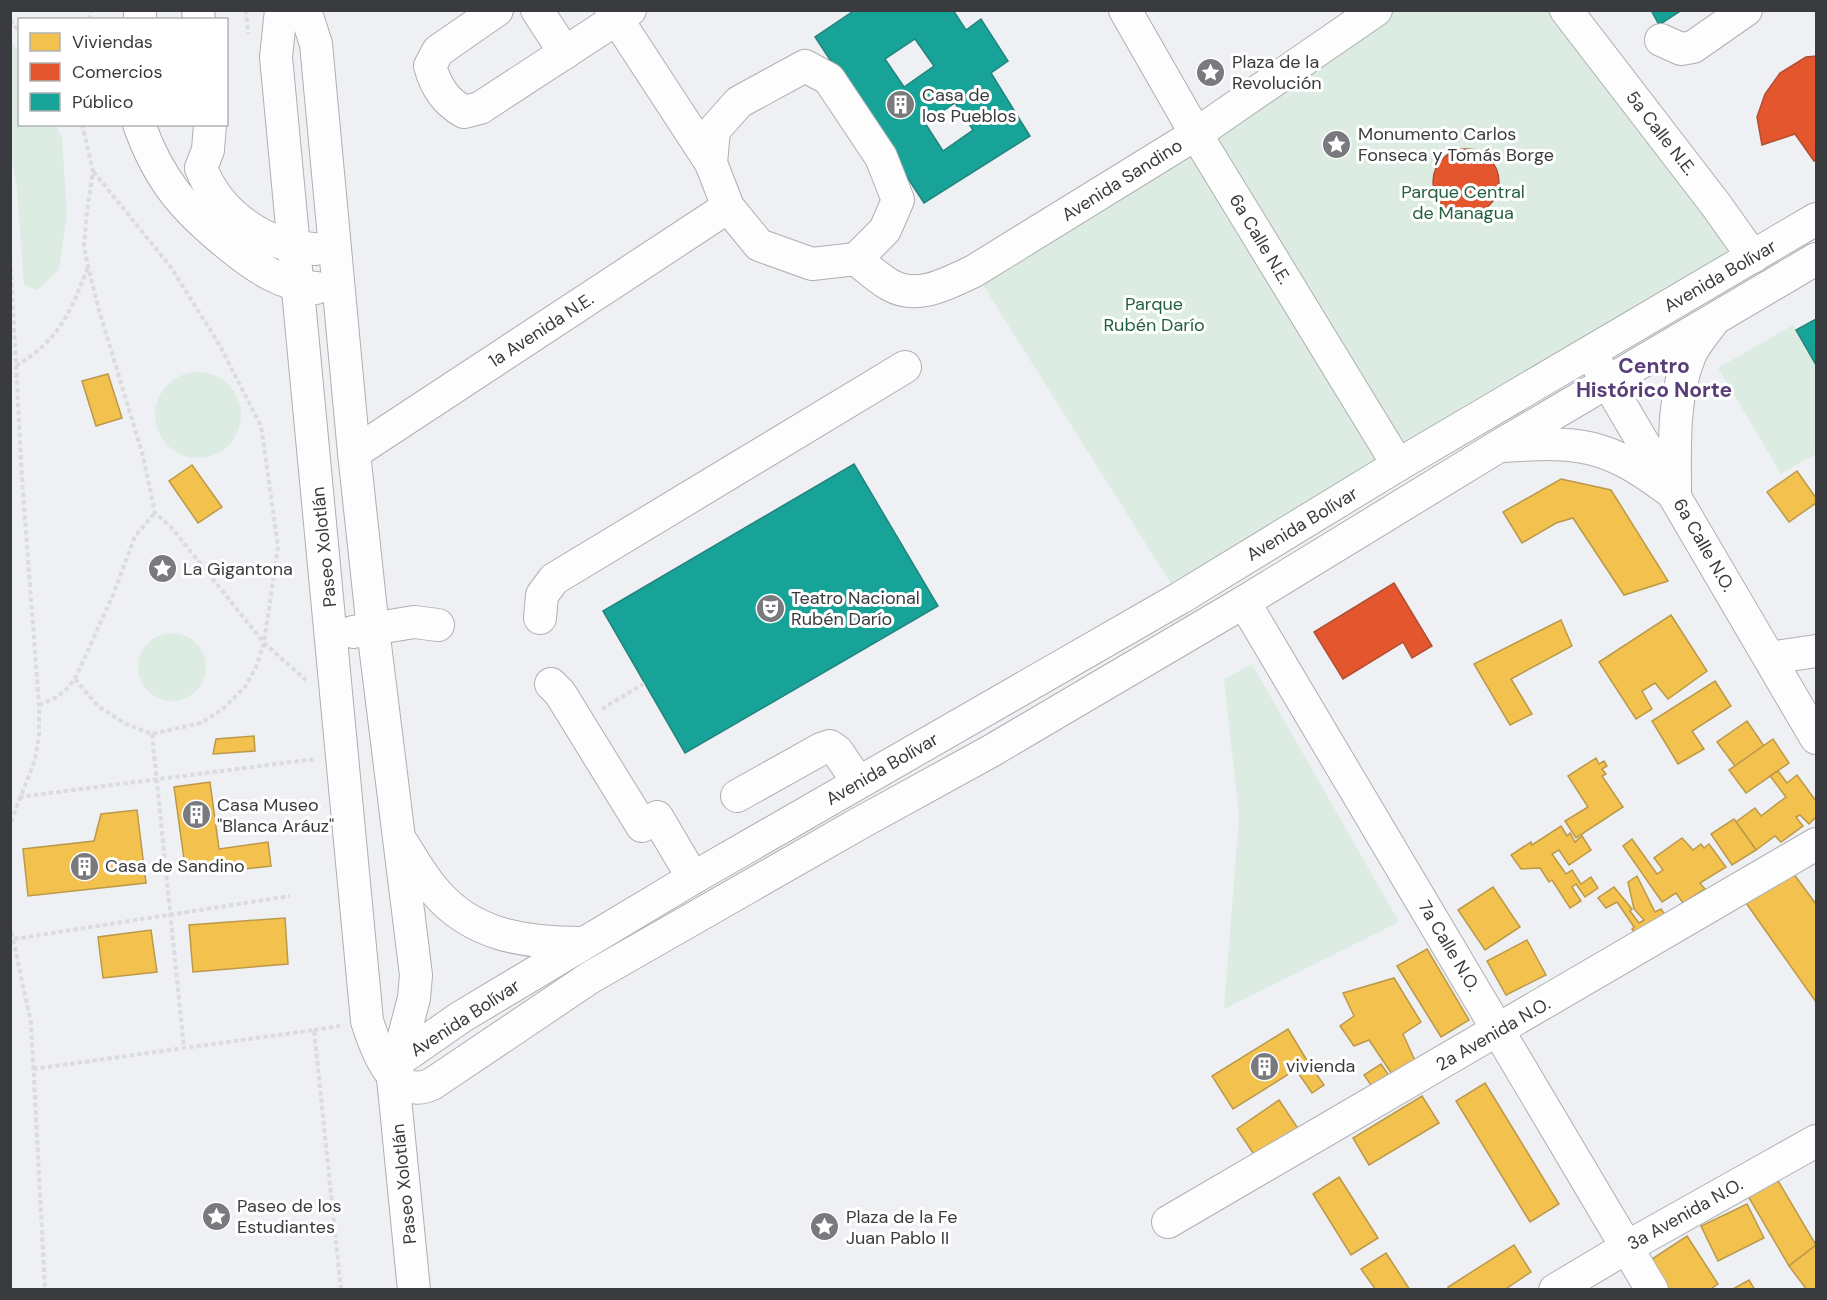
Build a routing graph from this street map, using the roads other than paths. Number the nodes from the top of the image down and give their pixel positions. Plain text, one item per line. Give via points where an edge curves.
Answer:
1 (281, 10) edge
2 (305, 10) edge
3 (496, 10) edge
4 (537, 10) edge
5 (1125, 10) edge
6 (1376, 10) edge
7 (1566, 10) edge
8 (1746, 10) edge
9 (620, 13) edge
10 (1661, 40) dead end
11 (565, 53) junction
12 (140, 126) edge
13 (210, 126) edge
14 (1196, 134) junction
15 (711, 163) junction
16 (201, 168) junction
17 (164, 178) junction
18 (728, 207) junction
19 (1816, 219) edge
20 (296, 248) junction
21 (334, 250) junction
22 (1753, 257) junction
23 (856, 259) junction
24 (1816, 259) edge
25 (298, 286) junction
26 (338, 291) junction
27 (1716, 318) junction
28 (1590, 352) junction
29 (905, 367) dead end
30 (1608, 382) junction
31 (1499, 446) junction
32 (354, 453) junction
33 (1398, 465) junction
34 (1675, 494) junction
35 (1244, 602) junction
36 (540, 618) dead end
37 (438, 626) dead end
38 (373, 628) junction
39 (332, 636) junction
40 (1816, 651) edge
41 (1770, 658) junction
42 (551, 684) dead end
43 (1816, 738) edge
44 (858, 782) junction
45 (738, 796) dead end
46 (400, 838) junction
47 (1816, 843) edge
48 (693, 878) junction
49 (584, 943) junction
50 (1499, 1031) junction
51 (393, 1078) junction
52 (432, 1083) junction
53 (1816, 1141) edge
54 (402, 1165) junction
55 (1168, 1222) dead end
56 (1627, 1246) junction
57 (414, 1290) edge
58 (1555, 1290) edge
59 (1652, 1290) edge

1 - 20 street, Paseo Xolotlán via 276,57
2 - 21 street, Paseo Xolotlán via 316,44
3 - 11 street via 438,51 430,66 434,83 448,103 464,112 480,108
4 - 11 street
5 - 14 street, 6a Calle N.E.
6 - 14 street, Avenida Sandino
7 - 22 street, 5a Calle N.E.
8 - 10 street via 1694,47 1681,49
9 - 11 street
9 - 15 street
12 - 17 street
13 - 16 street via 208,150
14 - 23 street, Avenida Sandino via 974,271 943,286 917,292 892,286
14 - 33 street, 6a Calle N.E.
15 - 18 street
15 - 23 street via 714,129 739,102 805,66 829,79 880,157 898,200 885,230
16 - 17 street via 186,181
16 - 20 street via 208,186 231,214 265,236
17 - 25 street via 193,215 250,262 268,275
18 - 23 street via 759,245 812,264
18 - 32 street, 1a Avenida N.E.
19 - 22 street, Avenida Bolívar
20 - 21 street
20 - 25 street, Paseo Xolotlán
21 - 26 street, Paseo Xolotlán
22 - 28 street, Avenida Bolívar
24 - 27 street, Avenida Bolívar
25 - 26 street
25 - 39 street, Paseo Xolotlán
26 - 32 street, Paseo Xolotlán
27 - 30 street, Avenida Bolívar
27 - 34 street via 1691,353 1680,389
28 - 30 street, 6a Calle N.O.
28 - 33 street, Avenida Bolívar
29 - 36 street via 554,579 542,595
30 - 31 street, Avenida Bolívar
30 - 34 street, 6a Calle N.O.
31 - 34 street via 1556,443 1599,450 1643,471
31 - 35 street, Avenida Bolívar
32 - 38 street, Paseo Xolotlán
33 - 44 street, Avenida Bolívar via 1180,598
34 - 41 street, 6a Calle N.O.
35 - 50 street, 7a Calle N.O.
35 - 52 street, Avenida Bolívar via 991,751 591,977
37 - 38 street via 414,622
38 - 39 street
38 - 46 street, Paseo Xolotlán
39 - 51 street, Paseo Xolotlán via 368,1021
40 - 41 street
41 - 43 street, 6a Calle N.O.
42 - 48 street via 642,826 657,817
44 - 45 street via 830,746
44 - 48 street, Avenida Bolívar
46 - 49 street via 434,891 472,923 526,941
46 - 51 street, Paseo Xolotlán via 416,987
47 - 50 street, 2a Avenida N.O.
48 - 49 street, Avenida Bolívar
49 - 51 street, Avenida Bolívar via 407,1054
50 - 55 street, 2a Avenida N.O.
50 - 56 street, 7a Calle N.O.
51 - 52 street, Avenida Bolívar via 417,1088
51 - 54 street, Paseo Xolotlán
52 - 54 street via 418,1096 406,1118
53 - 56 street, 3a Avenida N.O.
54 - 57 street, Paseo Xolotlán
56 - 58 street, 3a Avenida N.O.
56 - 59 street, 7a Calle N.O.

